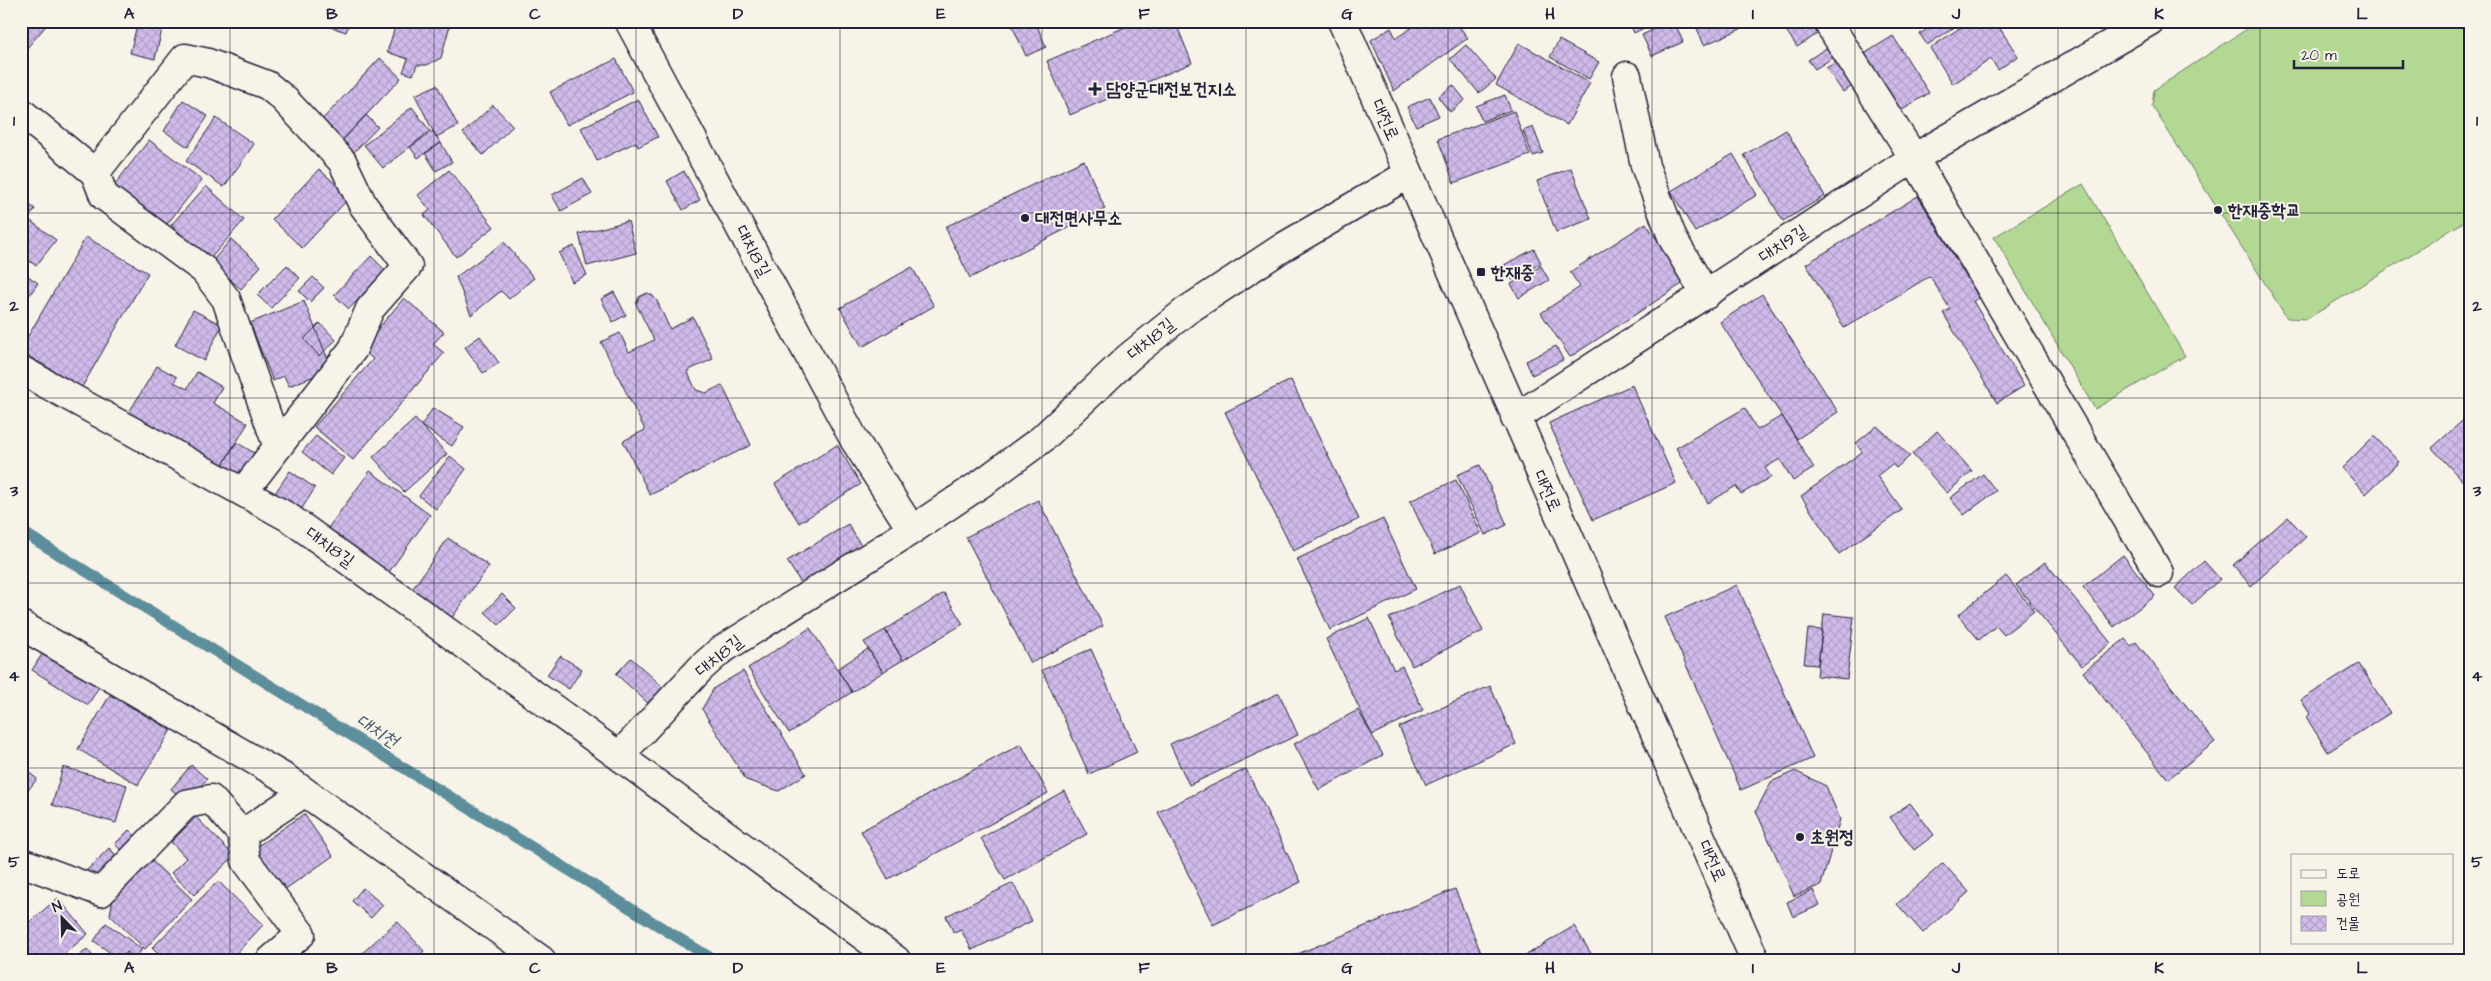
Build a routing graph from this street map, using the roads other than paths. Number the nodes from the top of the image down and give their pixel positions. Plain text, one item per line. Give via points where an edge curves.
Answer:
1 (629, 21) edge
2 (1342, 21) edge
3 (1827, 21) edge
4 (2150, 21) edge
5 (1628, 76) dead end
6 (21, 112) edge
7 (1914, 158) junction
8 (95, 173) junction
9 (1409, 174) junction
10 (1706, 295) junction
11 (21, 370) edge
12 (1515, 418) junction
13 (277, 445) junction
14 (243, 492) junction
15 (912, 530) junction
16 (2159, 574) dead end
17 (21, 625) edge
18 (619, 756) junction
19 (305, 792) junction
20 (242, 834) junction
21 (21, 862) edge
22 (271, 960) edge
23 (541, 960) edge
24 (896, 960) edge
25 (1756, 960) edge

1 - 15 street, 대치8길 via 855,441
2 - 9 street, 대전로
3 - 7 street
4 - 7 street, 대치9길
5 - 10 street via 1645,166 1673,239
6 - 8 street
7 - 10 street, 대치9길
7 - 16 street
8 - 13 street via 104,196 204,270 226,299
8 - 13 street via 185,58 267,85 342,161 363,206 408,266 370,309 353,349
9 - 12 street, 대전로
9 - 15 street, 대치8길 via 1285,246 1186,311 1129,357 1042,439
10 - 12 street, 대치9길
11 - 14 street, 대치8길
12 - 25 street, 대전로
13 - 14 street
14 - 18 street, 대치8길 via 288,517
15 - 18 street, 대치8길 via 720,651
17 - 19 street
18 - 24 street, 대치8길
19 - 20 street
19 - 23 street
20 - 21 street via 211,799 186,804 101,892
20 - 22 street via 246,861 301,934

